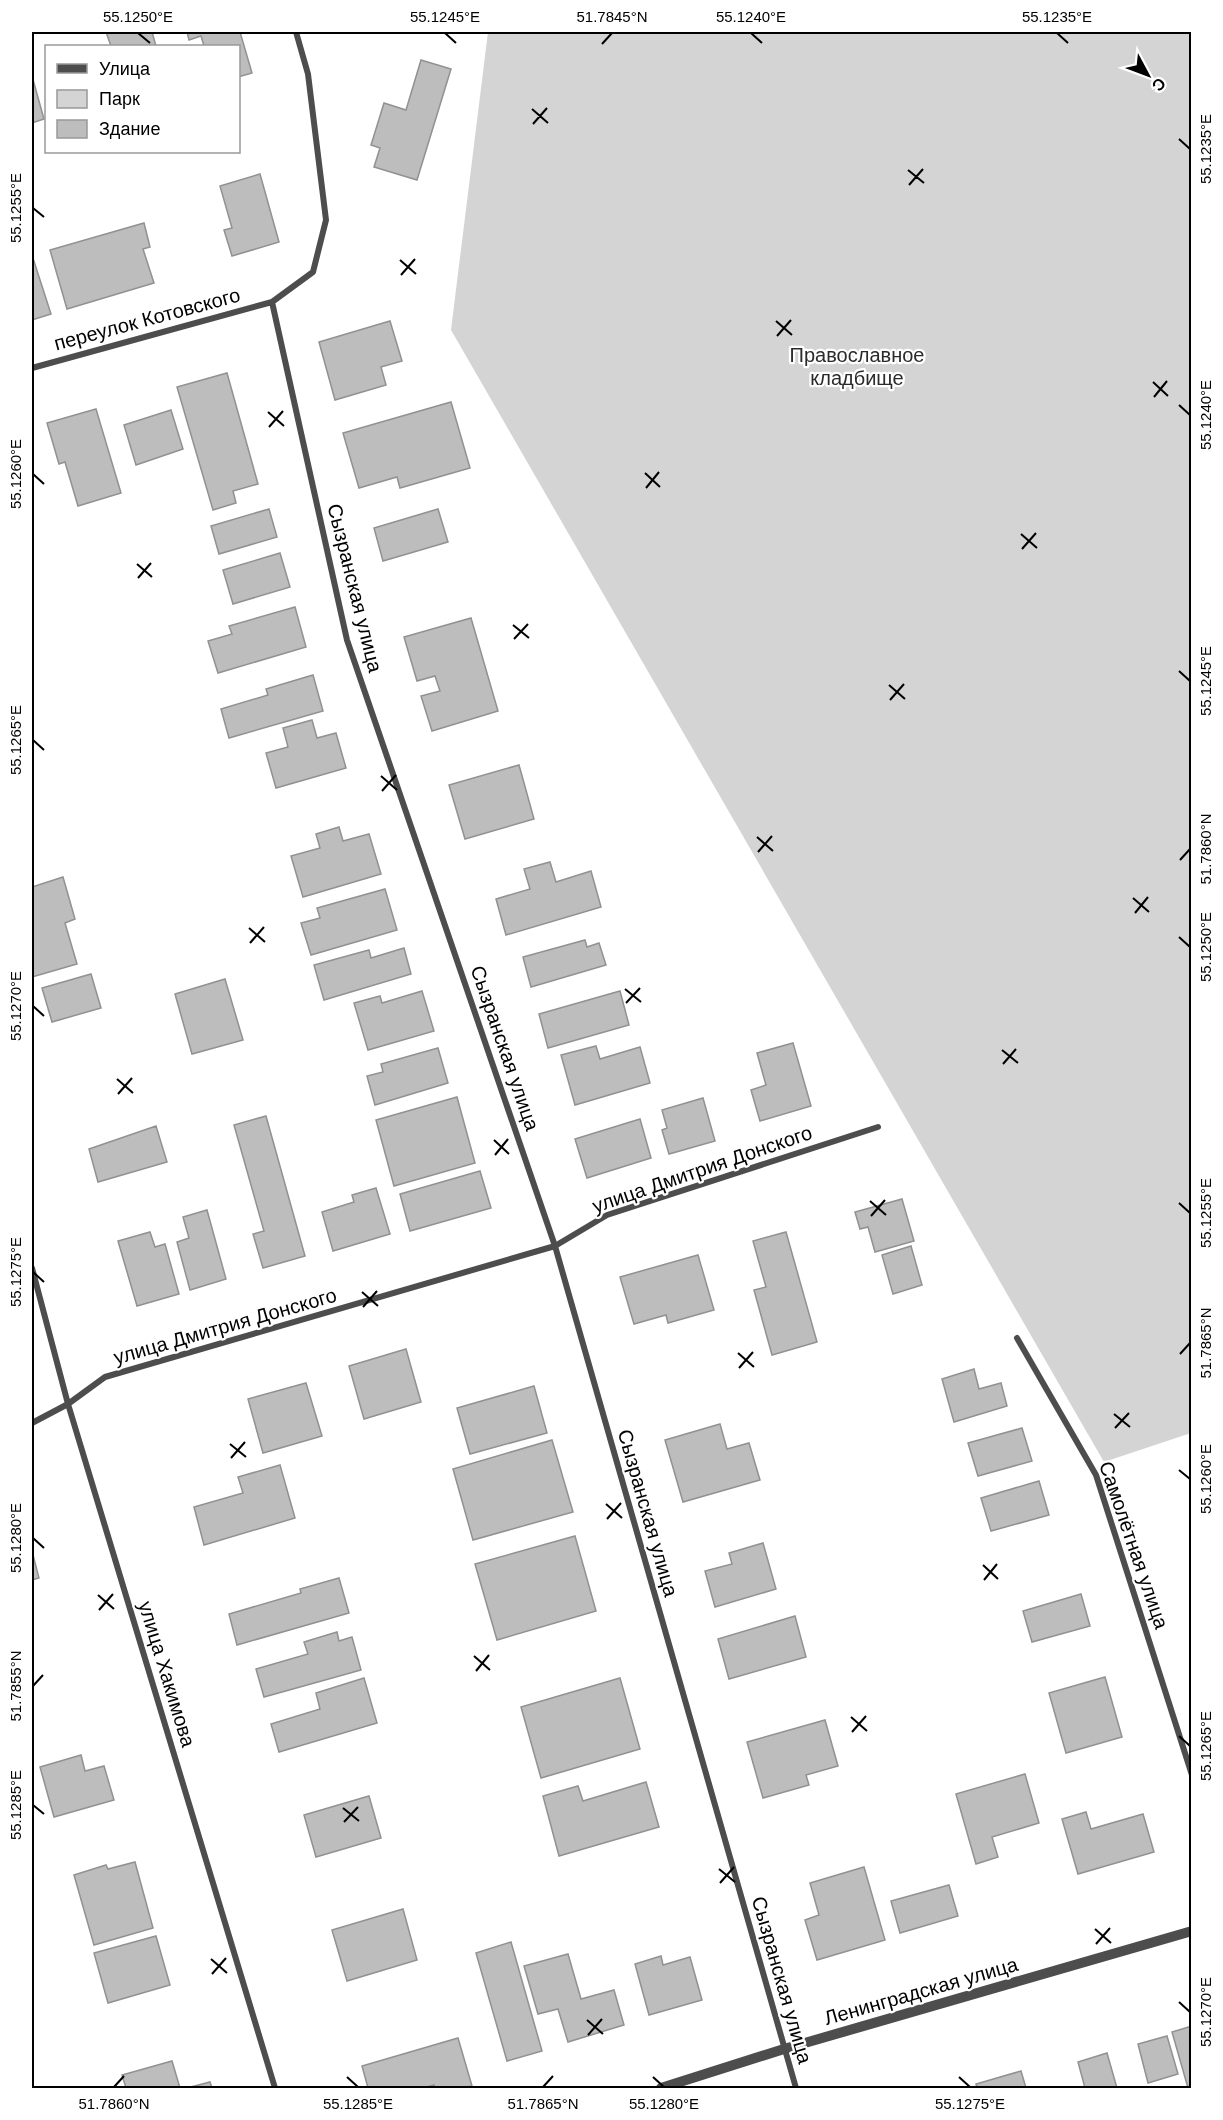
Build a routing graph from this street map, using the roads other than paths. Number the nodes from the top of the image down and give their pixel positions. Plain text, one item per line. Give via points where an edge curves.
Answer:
1 (296, 32) edge
2 (272, 302) junction
3 (32, 368) edge
4 (878, 1127) dead end
5 (555, 1246) junction
6 (32, 1268) edge
7 (1017, 1338) dead end
8 (68, 1404) junction
9 (32, 1423) edge
10 (1191, 1775) edge
11 (1191, 1930) edge
12 (784, 2049) junction
13 (275, 2088) edge
14 (661, 2088) edge
15 (796, 2088) edge

1 - 2 street via 308,74 326,220 313,272
2 - 3 street, переулок Котовского
2 - 5 street, Сызранская улица via 347,640
4 - 5 street, улица Дмитрия Донского via 607,1215
5 - 8 street, улица Дмитрия Донского via 105,1377
5 - 12 street, Сызранская улица
6 - 8 street, улица Хакимова
7 - 10 street, Самолётная улица via 1096,1475
8 - 9 street, улица Дмитрия Донского
8 - 13 street, улица Хакимова
11 - 12 street, Ленинградская улица
12 - 14 street, Ленинградская улица
12 - 15 street, Сызранская улица

